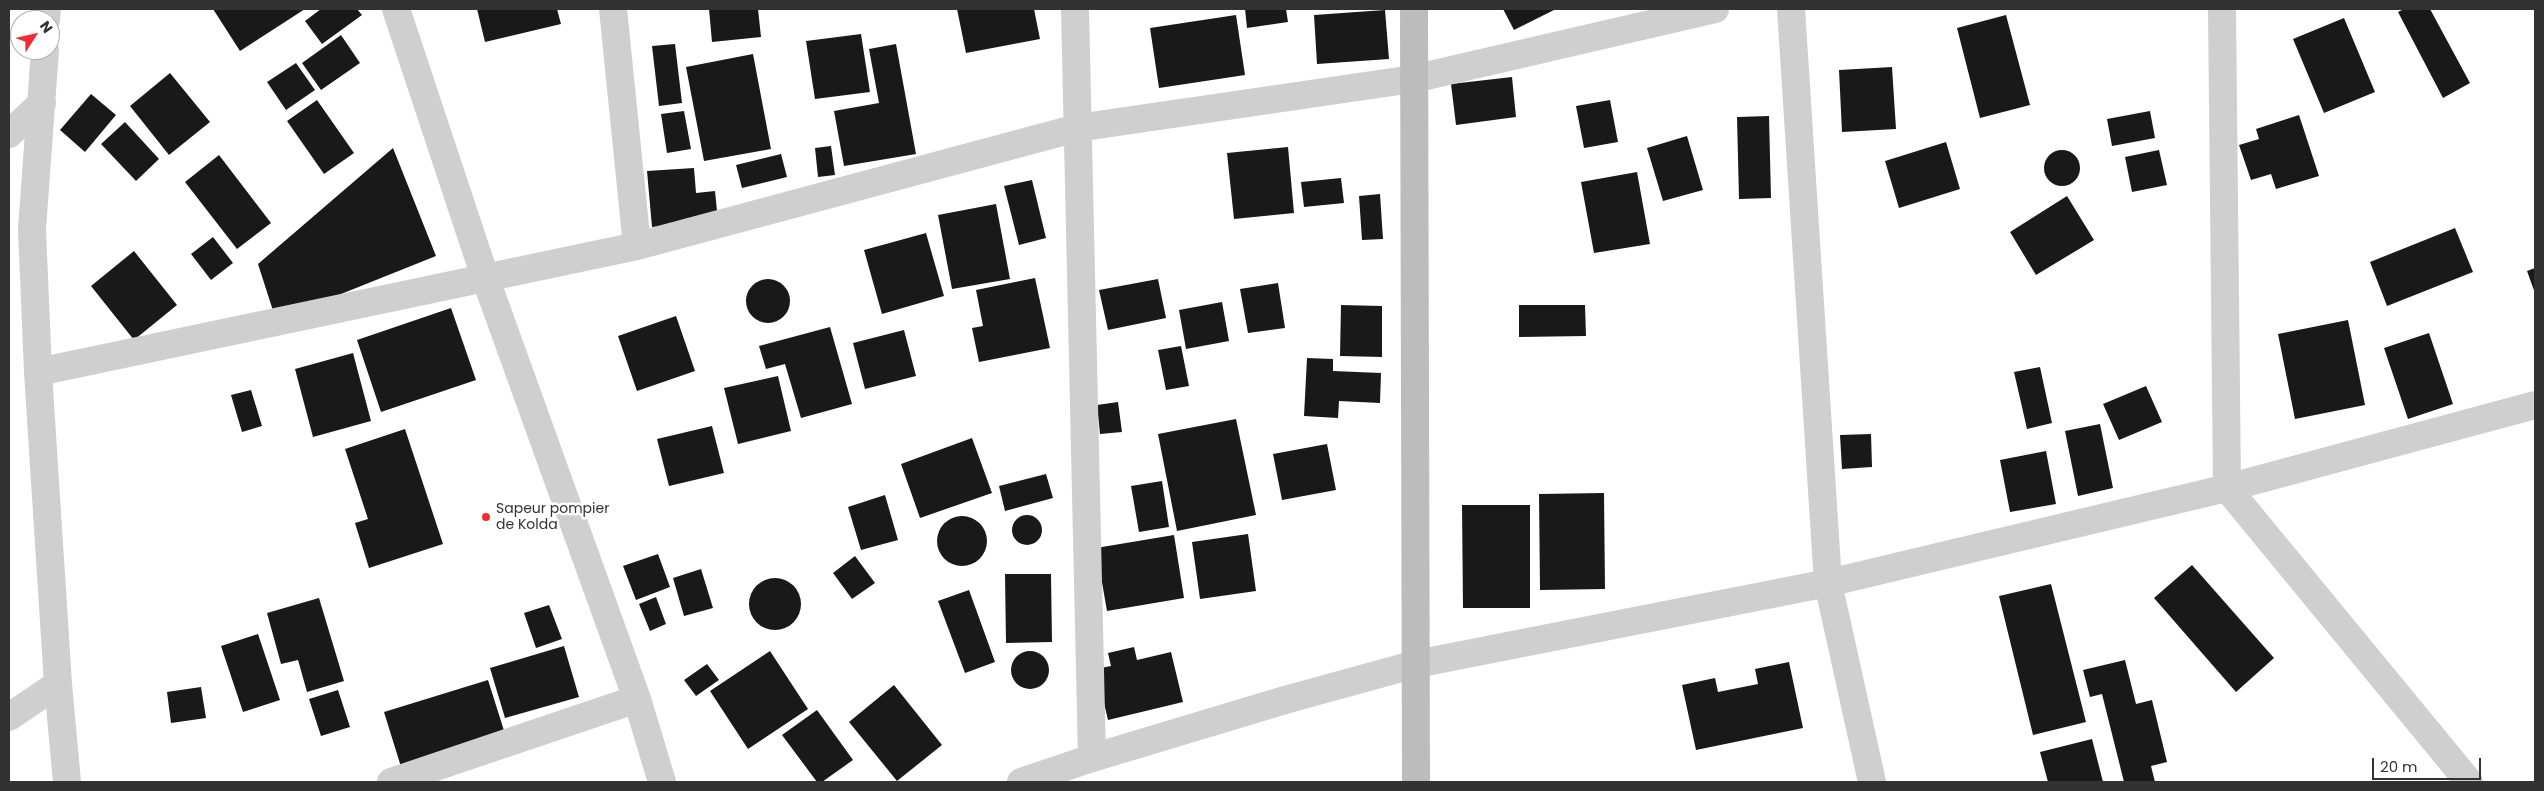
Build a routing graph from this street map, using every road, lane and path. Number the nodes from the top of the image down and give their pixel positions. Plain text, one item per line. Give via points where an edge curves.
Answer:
1 (396, 9) edge
2 (613, 9) edge
3 (1075, 9) edge
4 (1414, 9) edge
5 (1715, 9) edge
6 (1791, 9) edge
7 (2222, 9) edge
8 (44, 60) edge
9 (1414, 79) junction
10 (42, 103) junction
11 (1078, 128) junction
12 (9, 134) edge
13 (637, 246) junction
14 (485, 277) junction
15 (38, 372) junction
16 (2535, 405) edge
17 (2227, 488) junction
18 (1828, 583) junction
19 (1416, 664) junction
20 (58, 684) junction
21 (637, 699) junction
22 (9, 717) edge
23 (1092, 758) junction
24 (67, 782) edge
25 (391, 782) edge
26 (662, 782) edge
27 (1021, 782) edge
28 (1416, 782) edge
29 (1872, 782) edge
30 (2469, 782) edge

1 - 14 street
2 - 13 street
3 - 11 street
4 - 9 street
5 - 9 street
6 - 18 street
7 - 17 street
8 - 10 street
9 - 11 street
9 - 19 street
10 - 12 street
10 - 15 street via 32,229
11 - 13 street
11 - 23 street
13 - 14 street
14 - 15 street
14 - 21 street
15 - 20 street
16 - 17 street
17 - 18 street
17 - 30 street
18 - 19 street
18 - 29 street
19 - 23 street
19 - 28 street
20 - 22 street
20 - 24 street
21 - 25 street
21 - 26 street
23 - 27 street

